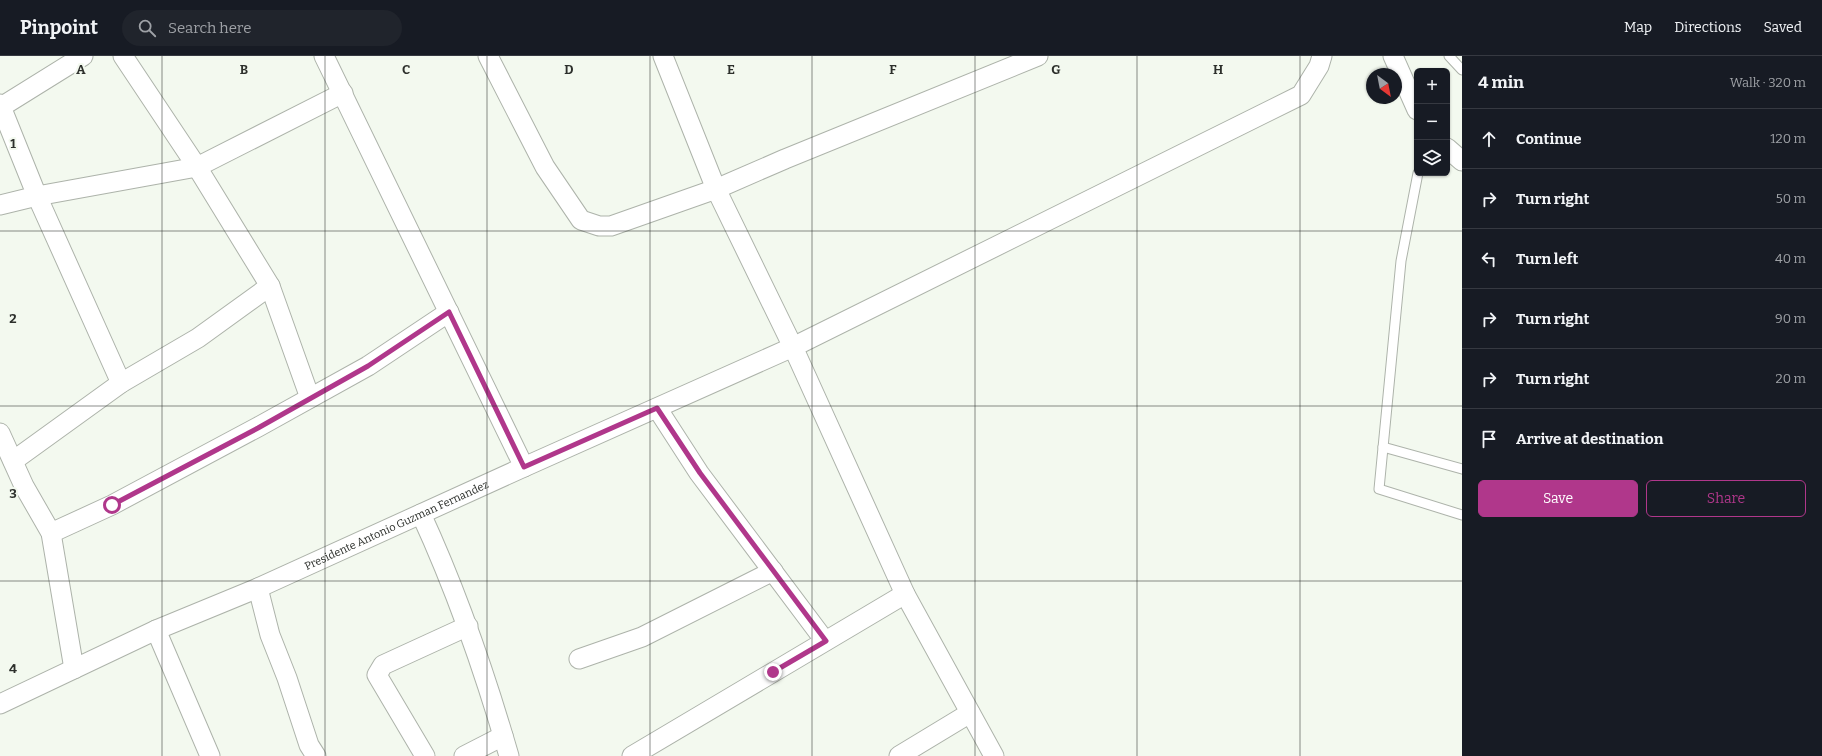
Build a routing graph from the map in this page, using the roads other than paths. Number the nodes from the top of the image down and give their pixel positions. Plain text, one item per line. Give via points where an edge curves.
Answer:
1 (82, 56) edge
2 (123, 56) edge
3 (324, 56) edge
4 (488, 56) edge
5 (663, 56) edge
6 (1038, 56) edge
7 (1322, 56) edge
8 (1394, 56) edge
9 (1449, 56) edge
10 (1462, 70) edge
11 (342, 93) junction
12 (1414, 104) edge
13 (1, 105) edge
14 (1450, 151) edge
15 (1462, 161) edge
16 (197, 167) junction
17 (1417, 176) edge
18 (716, 190) junction
19 (37, 196) junction
20 (0, 205) edge
21 (270, 286) junction
22 (449, 312) junction
23 (793, 347) junction
24 (121, 383) junction
25 (310, 398) junction
26 (657, 408) junction
27 (0, 433) edge
28 (1383, 447) junction
29 (13, 461) junction
30 (524, 467) junction
31 (1462, 469) edge
32 (421, 514) junction
33 (1462, 515) edge
34 (51, 533) junction
35 (773, 571) junction
36 (258, 588) junction
37 (905, 594) junction
38 (468, 626) junction
39 (156, 630) junction
40 (826, 641) junction
41 (579, 659) dead end
42 (74, 669) junction
43 (0, 704) edge
44 (970, 713) junction
45 (503, 736) junction
46 (210, 756) edge
47 (316, 756) edge
48 (425, 756) edge
49 (464, 756) edge
50 (509, 756) edge
51 (632, 756) edge
52 (899, 756) edge
53 (994, 756) edge

1 - 13 street
2 - 16 street
3 - 11 street
4 - 18 street via 545,167 581,220 599,226 611,226
5 - 18 street
6 - 18 street via 785,159
7 - 23 street, Presidente Antonio Guzman Fernandez via 1302,95
8 - 12 street
9 - 10 lane
11 - 16 street
11 - 22 street
13 - 19 street
14 - 15 street
16 - 19 street
16 - 21 street
17 - 28 lane via 1401,261
18 - 23 street
19 - 20 street
19 - 24 street
21 - 24 street via 198,338
21 - 25 street
22 - 25 street via 368,366
22 - 30 street
23 - 26 street, Presidente Antonio Guzman Fernandez
23 - 37 street
24 - 29 street
25 - 34 street via 112,505
26 - 30 street, Presidente Antonio Guzman Fernandez
26 - 35 street via 700,473
27 - 29 street
28 - 31 lane
28 - 33 lane via 1379,489
29 - 34 street
30 - 32 street, Presidente Antonio Guzman Fernandez
32 - 36 street, Presidente Antonio Guzman Fernandez
32 - 38 street
34 - 42 street
35 - 40 street
35 - 41 street via 642,637
36 - 39 street, Presidente Antonio Guzman Fernandez
36 - 47 street via 270,635 309,745
37 - 40 street
37 - 44 street
38 - 45 street
38 - 48 street via 383,665 377,675
39 - 42 street, Presidente Antonio Guzman Fernandez
39 - 46 street
40 - 51 street
42 - 43 street, Presidente Antonio Guzman Fernandez
44 - 52 street
44 - 53 street
45 - 49 street
45 - 50 street

